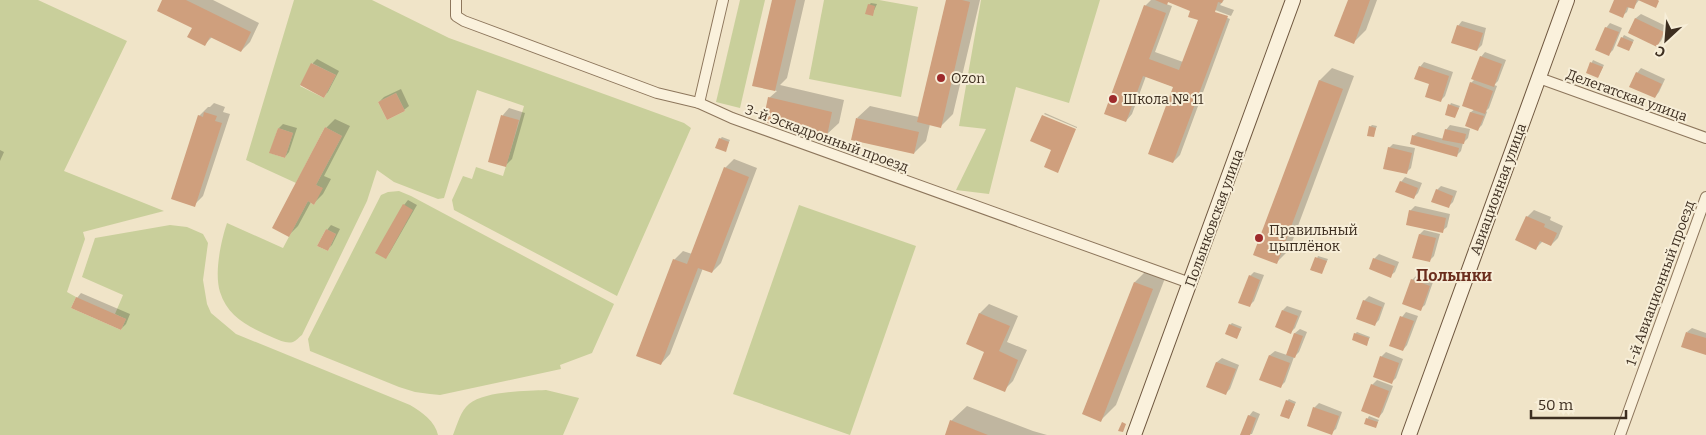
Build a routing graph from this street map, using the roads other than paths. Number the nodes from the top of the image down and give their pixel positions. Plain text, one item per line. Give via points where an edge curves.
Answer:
1 (456, 0) edge
2 (723, 0) edge
3 (1293, 0) edge
4 (1567, 0) edge
5 (1539, 78) junction
6 (699, 103) junction
7 (1706, 138) edge
8 (1706, 197) edge
9 (1190, 283) junction
10 (1134, 435) edge
11 (1409, 435) edge
12 (1620, 435) edge

1 - 6 street, 3-й Эскадронный проезд via 456,16 464,21 657,93
2 - 6 street
3 - 9 street, Полынковская улица
4 - 5 street, Авиационная улица
5 - 7 street, Делегатская улица
5 - 11 street, Авиационная улица
6 - 9 street, 3-й Эскадронный проезд via 732,118
8 - 12 street, 1-й Авиационный проезд
9 - 10 street, Полынковская улица

